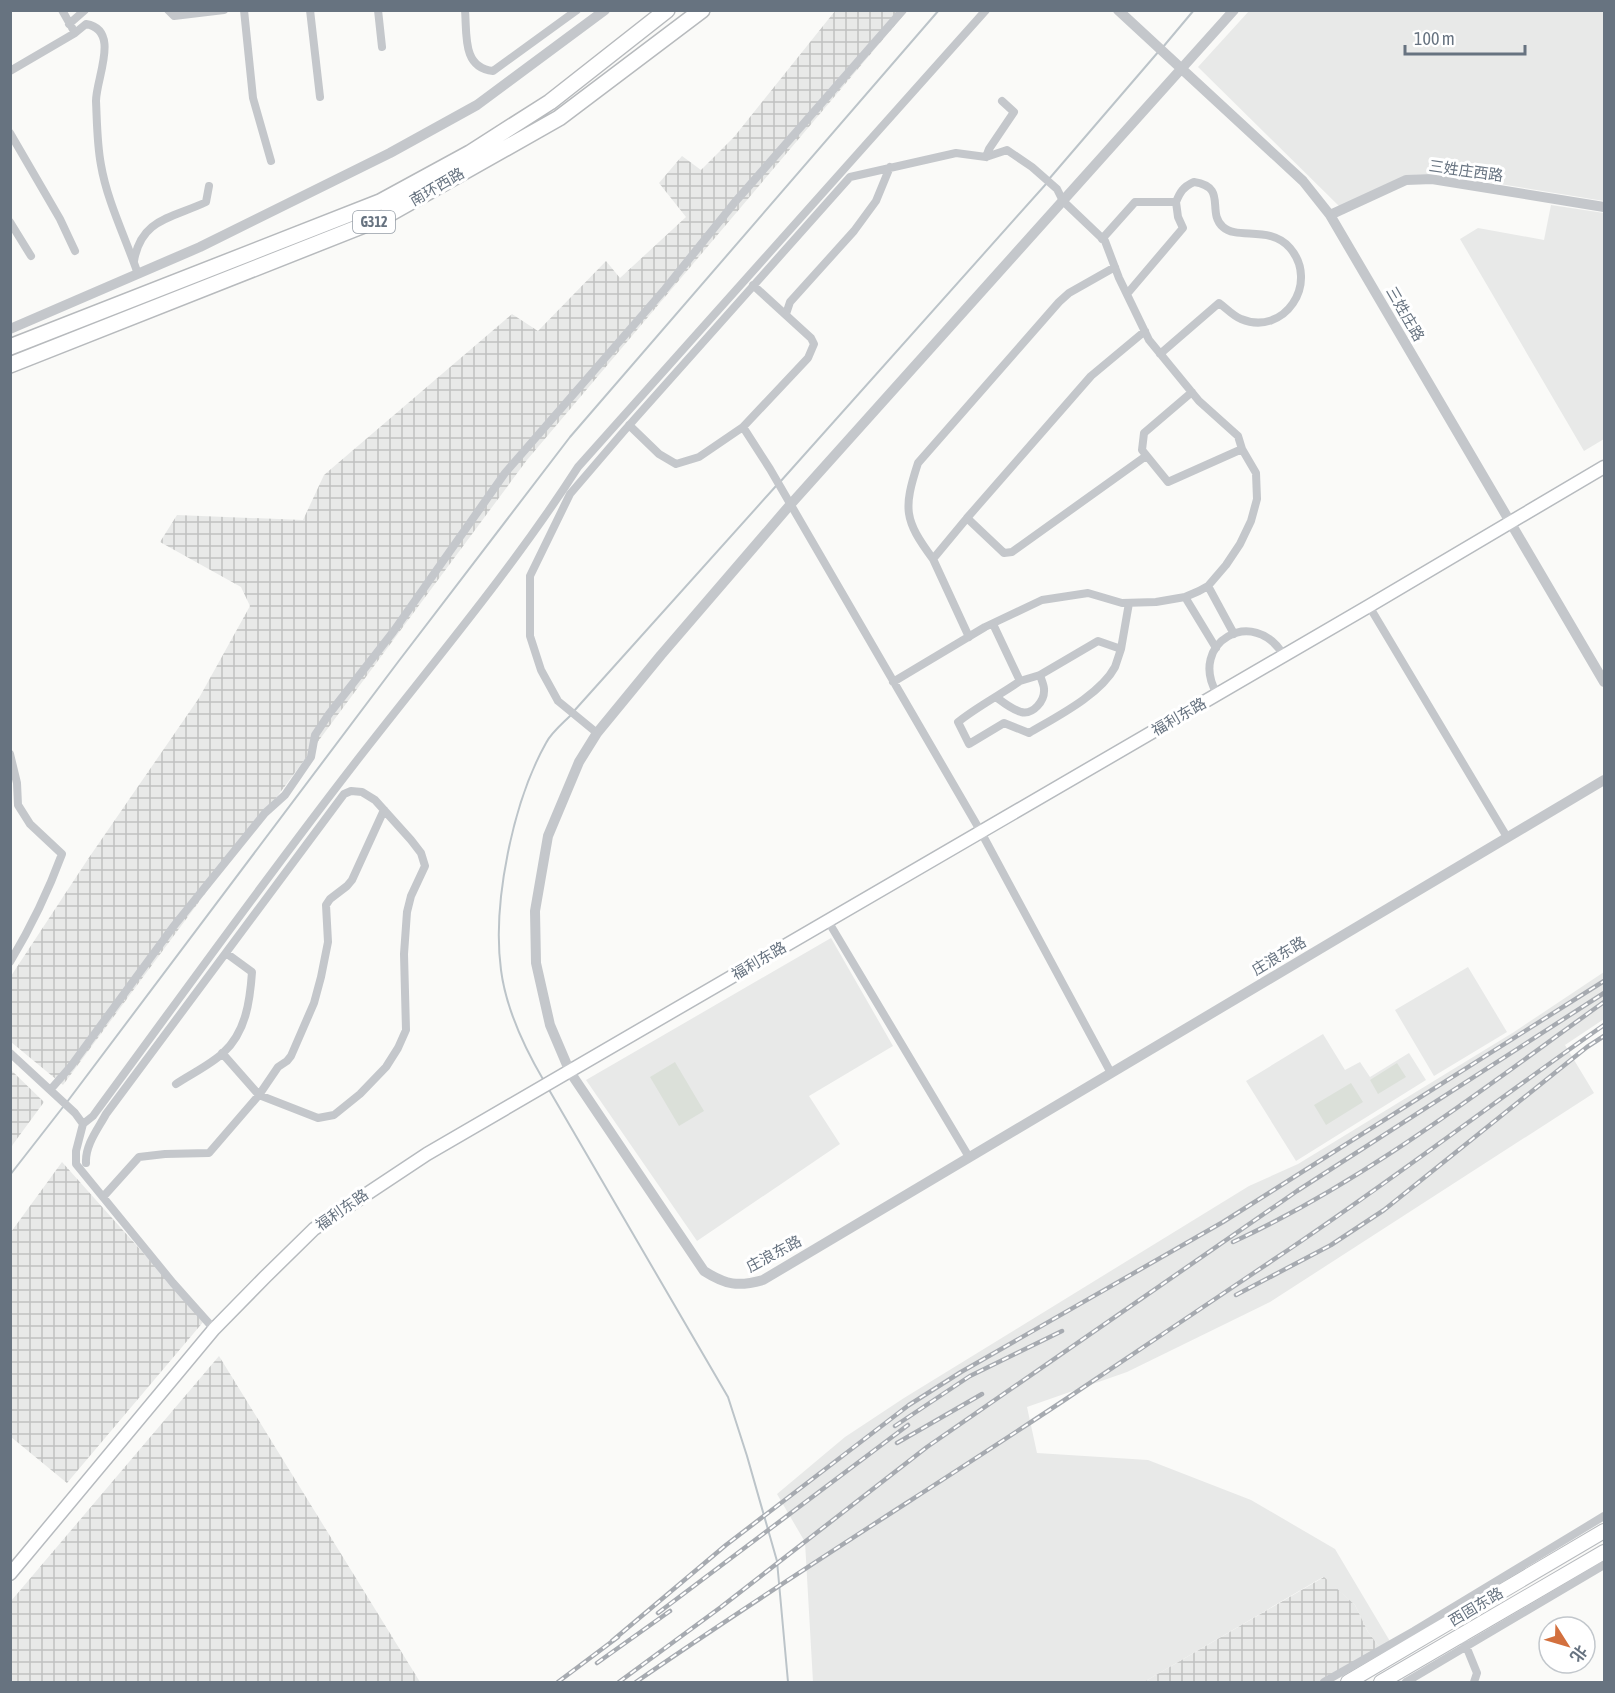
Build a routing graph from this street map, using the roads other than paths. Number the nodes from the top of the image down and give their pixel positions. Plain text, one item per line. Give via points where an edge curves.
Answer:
1 (62, 10) edge
2 (85, 10) edge
3 (168, 10) edge
4 (224, 10) edge
5 (244, 10) edge
6 (310, 10) edge
7 (378, 10) edge
8 (465, 10) edge
9 (577, 10) edge
10 (604, 10) edge
11 (667, 10) edge
12 (702, 10) edge
13 (903, 10) edge
14 (986, 10) edge
15 (1118, 10) edge
16 (1234, 10) edge
17 (69, 24) junction
18 (75, 33) junction
19 (382, 47) dead end
20 (1182, 68) junction
21 (10, 71) edge
22 (320, 97) dead end
23 (1002, 101) dead end
24 (10, 133) edge
25 (986, 157) junction
26 (271, 161) dead end
27 (890, 167) junction
28 (209, 186) dead end
29 (1063, 201) junction
30 (1176, 202) junction
31 (1605, 207) edge
32 (1330, 215) junction
33 (10, 222) edge
34 (1102, 239) junction
35 (75, 251) dead end
36 (32, 256) dead end
37 (134, 262) junction
38 (1115, 267) junction
39 (138, 274) junction
40 (753, 285) junction
41 (1127, 294) junction
42 (786, 314) junction
43 (10, 329) edge
44 (1145, 331) junction
45 (10, 347) edge
46 (1160, 354) junction
47 (10, 365) edge
48 (1192, 392) junction
49 (629, 424) junction
50 (743, 427) junction
51 (1242, 449) junction
52 (1146, 456) junction
53 (1605, 467) edge
54 (787, 502) junction
55 (967, 518) junction
56 (1511, 524) junction
57 (933, 559) junction
58 (1208, 586) junction
59 (1185, 597) junction
60 (1129, 603) junction
61 (1369, 606) junction
62 (993, 624) junction
63 (1234, 634) junction
64 (969, 637) junction
65 (1216, 648) junction
66 (1121, 649) junction
67 (1284, 656) junction
68 (1040, 675) junction
69 (1020, 681) junction
70 (893, 682) junction
71 (1605, 682) edge
72 (1217, 694) junction
73 (996, 697) junction
74 (1035, 709) junction
75 (1044, 724) junction
76 (597, 734) junction
77 (10, 754) edge
78 (1605, 780) edge
79 (384, 810) junction
80 (981, 832) junction
81 (1507, 837) junction
82 (828, 921) junction
83 (226, 953) junction
84 (10, 962) edge
85 (10, 1053) edge
86 (222, 1053) junction
87 (1111, 1073) junction
88 (566, 1074) junction
89 (176, 1084) dead end
90 (54, 1093) junction
91 (260, 1095) junction
92 (83, 1124) junction
93 (969, 1157) junction
94 (86, 1163) dead end
95 (103, 1197) junction
96 (214, 1329) junction
97 (1605, 1516) edge
98 (1605, 1531) edge
99 (1605, 1552) edge
100 (1605, 1565) edge
101 (10, 1574) edge
102 (1464, 1640) junction
103 (1416, 1669) junction
104 (1324, 1683) edge
105 (1348, 1683) edge
106 (1381, 1683) edge
107 (1406, 1683) edge
108 (1425, 1683) edge
109 (1474, 1683) edge

1 - 17 street
2 - 17 street
3 - 4 street via 174,16
5 - 26 street via 253,98
6 - 22 street
7 - 19 street
8 - 9 street via 469,55 478,66 494,70
10 - 39 street via 477,105 390,153
11 - 45 highway, 南环西路 / G312 via 550,102 470,153 380,202
12 - 47 highway, 南环西路 / G312 via 559,118 382,219
13 - 90 street via 505,473 393,632 329,714 315,735 311,758 285,795 265,813 173,927
14 - 92 street via 578,467 471,617 336,787 93,1116
15 - 20 street, 三姓庄路
16 - 20 street
17 - 18 street
18 - 21 street
18 - 37 street via 86,24 91,25 105,40 96,94 101,167
20 - 29 street
20 - 32 street, 三姓庄路 via 1304,181
23 - 25 street via 1014,112
24 - 35 street
25 - 27 street via 956,153
25 - 29 street via 1007,150 1057,189
27 - 40 street via 850,177
27 - 42 street via 876,201 790,302
28 - 37 street via 206,202 167,217 148,230 139,243
29 - 34 street
29 - 54 street
30 - 34 street via 1135,202
30 - 41 street via 1183,228
30 - 46 street via 1185,186 1194,182 1207,186 1212,190 1220,225 1235,232 1275,237 1289,246 1299,261 1302,278 1299,295 1275,319 1240,319 1219,303
31 - 32 street, 三姓庄西路 via 1432,179 1406,180
32 - 56 street, 三姓庄路
33 - 36 street
34 - 38 street
37 - 39 street
38 - 41 street
38 - 57 street via 1059,302 918,463 910,487 908,514 915,536
39 - 43 street
40 - 42 street
40 - 49 street
41 - 44 street
42 - 50 street via 811,338 813,351
44 - 46 street
44 - 55 street via 1091,376
46 - 48 street
48 - 51 street via 1238,436
48 - 52 street via 1144,433 1142,450
49 - 50 street via 659,454 676,464 699,458
49 - 76 street via 570,494 530,576 530,636 541,670 558,701
50 - 54 street
51 - 52 street via 1168,482
51 - 58 street via 1256,473 1257,499 1240,544
52 - 55 street via 1012,552 1004,553
53 - 56 main road, 福利东路
54 - 70 street
54 - 76 street
55 - 57 street
56 - 61 main road, 福利东路
56 - 71 street, 三姓庄路
57 - 64 street
58 - 59 street
58 - 63 street
59 - 60 street
59 - 65 street
60 - 62 street via 1088,593 1042,600
60 - 66 street
61 - 67 main road, 福利东路
61 - 81 street
62 - 64 street
62 - 69 street
63 - 65 street
63 - 67 street via 1254,631 1267,636
64 - 70 street
65 - 72 street via 1208,669
66 - 68 street via 1098,641
66 - 75 street via 1114,668 1098,688
67 - 72 main road, 福利东路
68 - 69 street
68 - 74 street via 1045,690
69 - 73 street
70 - 80 street
72 - 80 main road, 福利东路
73 - 74 street via 1023,713
73 - 75 street via 958,722 969,744 1004,723 1029,733
74 - 75 street
76 - 88 street via 579,762 548,836 535,911 536,963
77 - 84 street via 18,805 30,825 63,854 32,927
78 - 81 street, 庄浪东路
79 - 83 street via 362,792 344,794
79 - 91 street via 352,880 326,904 328,942 314,1003 291,1056 272,1075
79 - 91 street via 421,853 424,866 407,912 406,1030 386,1067 334,1115 318,1118
80 - 82 main road, 福利东路
80 - 87 street
81 - 87 street, 庄浪东路
82 - 88 main road, 福利东路
82 - 93 street
83 - 86 street via 252,972 243,1025
83 - 94 street via 106,1114 92,1139
85 - 90 street
86 - 89 street
86 - 91 street
87 - 93 street, 庄浪东路
88 - 93 street, 庄浪东路 via 704,1271 721,1281 744,1286 763,1280
88 - 96 main road, 福利东路 via 427,1154 314,1229
90 - 92 street
91 - 95 street via 209,1153 139,1157
92 - 95 street via 76,1164
95 - 96 street
96 - 101 main road, 福利东路
97 - 104 street
98 - 105 main road, 西固东路
99 - 102 main road, 西固东路
100 - 102 street
102 - 103 main road, 西固东路
102 - 109 street via 1477,1673
103 - 106 main road, 西固东路
103 - 107 street
103 - 108 street

